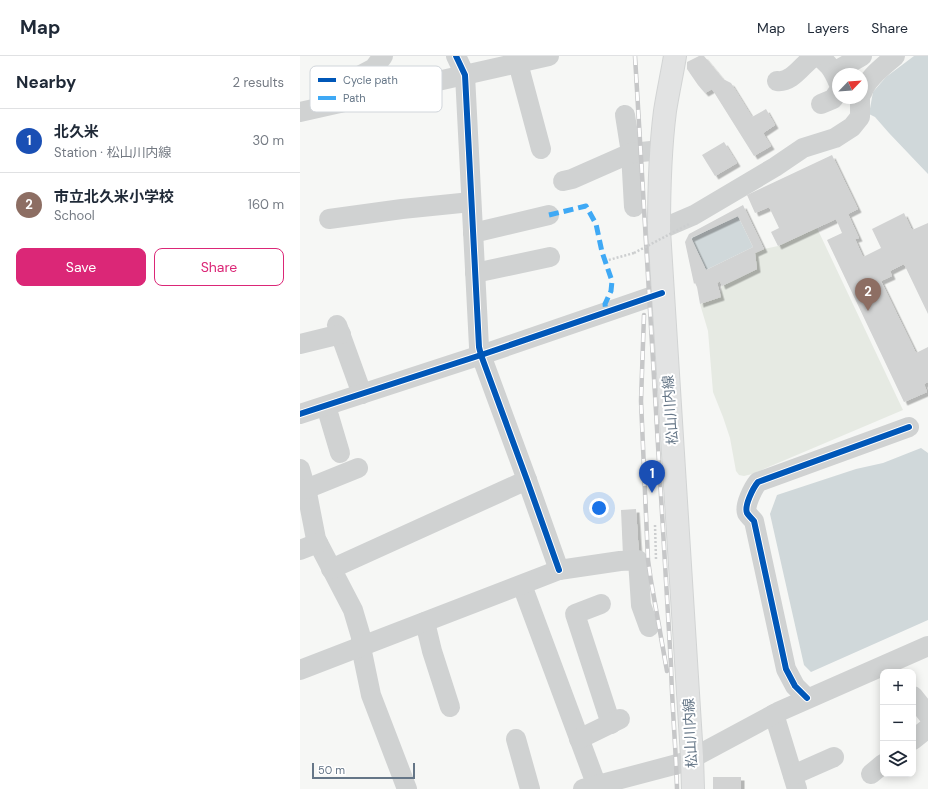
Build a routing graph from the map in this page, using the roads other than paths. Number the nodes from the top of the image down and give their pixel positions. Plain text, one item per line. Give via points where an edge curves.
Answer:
1 (383, 56) edge
2 (548, 56) edge
3 (675, 56) edge
4 (816, 56) edge
5 (862, 56) edge
6 (895, 56) edge
7 (461, 62) edge
8 (518, 63) junction
9 (376, 66) edge
10 (442, 68) edge
11 (847, 68) edge
12 (832, 71) edge
13 (777, 81) dead end
14 (868, 82) edge
15 (832, 99) edge
16 (821, 104) dead end
17 (860, 104) edge
18 (310, 110) edge
19 (300, 112) edge
20 (625, 115) dead end
21 (541, 149) dead end
22 (661, 150) junction
23 (631, 153) junction
24 (563, 181) dead end
25 (472, 202) junction
26 (634, 207) dead end
27 (549, 216) dead end
28 (329, 219) dead end
29 (659, 230) junction
30 (473, 233) junction
31 (550, 257) dead end
32 (475, 273) junction
33 (662, 293) junction
34 (300, 344) edge
35 (481, 355) junction
36 (362, 394) junction
37 (326, 406) junction
38 (300, 414) edge
39 (909, 427) dead end
40 (340, 453) dead end
41 (300, 468) edge
42 (358, 468) dead end
43 (527, 480) junction
44 (306, 490) junction
45 (318, 543) junction
46 (300, 550) edge
47 (331, 569) junction
48 (559, 570) junction
49 (522, 585) junction
50 (600, 604) dead end
51 (425, 622) junction
52 (649, 626) dead end
53 (361, 647) junction
54 (924, 653) edge
55 (890, 668) edge
56 (300, 670) edge
57 (807, 698) junction
58 (916, 700) edge
59 (450, 707) dead end
60 (774, 714) junction
61 (928, 715) edge
62 (928, 728) edge
63 (916, 738) edge
64 (516, 739) dead end
65 (579, 739) junction
66 (692, 757) junction
67 (834, 757) dead end
68 (795, 782) edge
69 (592, 788) edge
70 (406, 789) edge
71 (530, 789) edge
72 (693, 789) edge

1 - 9 street
2 - 8 street
3 - 22 main road, 松山川内線
4 - 12 street via 826,61
4 - 13 street via 809,59 791,78 782,82
5 - 11 street
6 - 14 street
7 - 8 street
7 - 10 street
7 - 25 street
8 - 21 street
15 - 16 street
17 - 29 street via 860,117 852,127 835,138 803,148 694,215
18 - 19 street
20 - 23 street
22 - 23 street
22 - 29 main road, 松山川内線
23 - 24 street
23 - 26 street
25 - 28 street via 402,208
25 - 30 street
27 - 30 street
29 - 33 main road, 松山川内線
30 - 32 street
31 - 32 street
32 - 35 street
33 - 35 street
33 - 66 main road, 松山川内線
34 - 36 street via 339,330
35 - 36 street
35 - 43 street
36 - 37 street
37 - 38 street
37 - 40 street
39 - 57 street via 758,482 753,487 746,507 747,513 754,521 786,669 795,686
41 - 44 street
42 - 44 street
43 - 47 street
43 - 48 street
44 - 45 street
45 - 46 street
45 - 47 street
47 - 53 street via 353,610 361,637
48 - 49 street
48 - 52 street via 620,561 647,560 641,605
49 - 51 street
49 - 65 street
50 - 65 street via 575,614 616,722
51 - 53 street
51 - 59 street
53 - 56 street
53 - 70 street via 371,694
54 - 55 street
55 - 57 street
57 - 60 street
58 - 61 street
60 - 66 street
60 - 68 street
62 - 63 street
64 - 71 street
65 - 69 street
66 - 69 street
66 - 72 main road, 松山川内線
67 - 68 street

